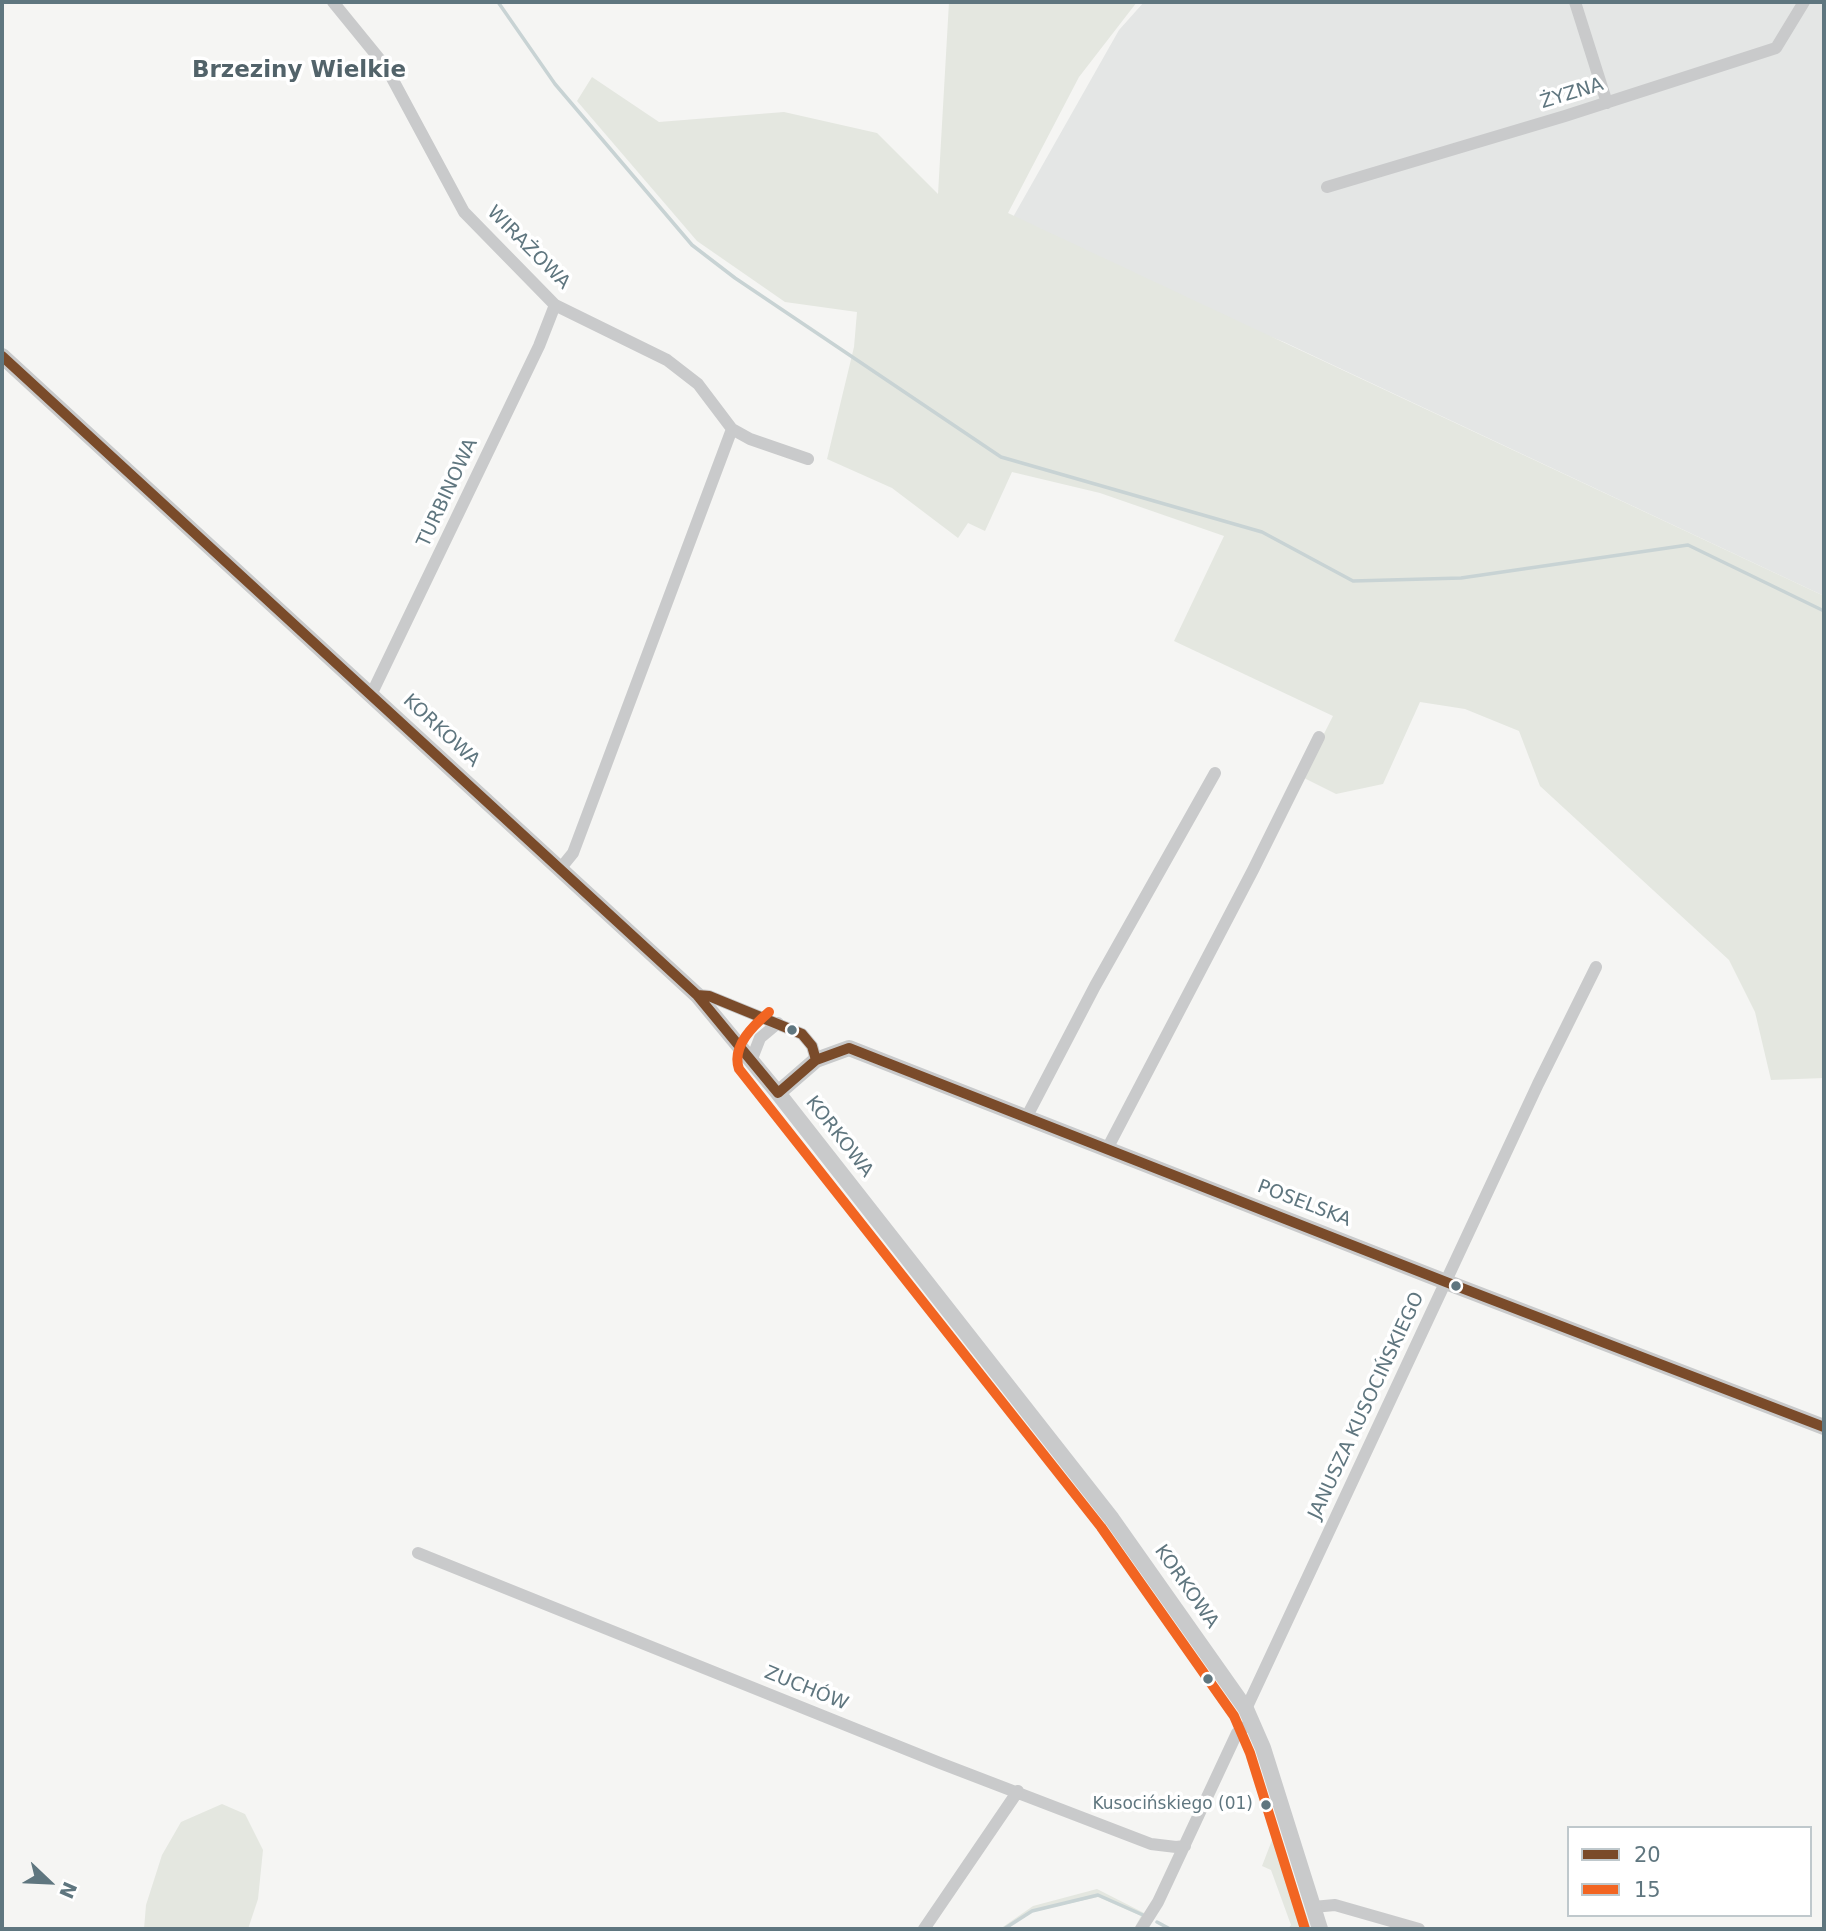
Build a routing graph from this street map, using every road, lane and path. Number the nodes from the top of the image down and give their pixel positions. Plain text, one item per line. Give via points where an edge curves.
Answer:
1 (333, 2) edge
2 (1575, 2) edge
3 (1804, 2) edge
4 (1607, 103) junction
5 (1327, 187) dead end
6 (555, 305) junction
7 (2, 356) edge
8 (732, 429) junction
9 (808, 459) dead end
10 (371, 695) junction
11 (1319, 737) dead end
12 (1215, 773) dead end
13 (560, 869) junction
14 (1597, 967) dead end
15 (697, 995) junction
16 (778, 1023) junction
17 (816, 1060) junction
18 (751, 1061) junction
19 (778, 1093) junction
20 (1026, 1118) junction
21 (1107, 1149) junction
22 (1446, 1282) junction
23 (1824, 1427) edge
24 (418, 1552) dead end
25 (1249, 1716) junction
26 (1018, 1791) junction
27 (1185, 1846) junction
28 (1313, 1908) junction
29 (924, 1929) edge
30 (1141, 1929) edge
31 (1320, 1929) edge
32 (1419, 1929) edge

1 - 6 street, WIRAŻOWA via 386,67 464,212
2 - 4 street
3 - 4 street, ŻYZNA via 1776,48
4 - 5 street, ŻYZNA
6 - 8 street, WIRAŻOWA via 667,360 698,384
6 - 10 street, TURBINOWA
7 - 10 street, KORKOWA
8 - 9 street, WIRAŻOWA
8 - 13 street via 573,852
10 - 13 street, KORKOWA
11 - 21 street
12 - 20 street
13 - 15 street, KORKOWA
14 - 22 street, JANUSZA KUSOCIŃSKIEGO
15 - 16 street
15 - 18 street, KORKOWA
16 - 17 street via 808,1039
16 - 18 street via 760,1038
17 - 19 street, POSELSKA
17 - 20 street, POSELSKA via 849,1048
18 - 19 street, KORKOWA
19 - 25 street, KORKOWA via 1112,1519
20 - 21 street, POSELSKA
21 - 22 street, POSELSKA
22 - 23 street, POSELSKA
22 - 25 street, JANUSZA KUSOCIŃSKIEGO
24 - 26 street, ZUCHÓW
25 - 27 street, JANUSZA KUSOCIŃSKIEGO
25 - 28 street, KORKOWA via 1264,1748
26 - 27 street, ZUCHÓW via 1151,1843
26 - 29 street
27 - 30 street, JANUSZA KUSOCIŃSKIEGO
28 - 31 street, KORKOWA
28 - 32 street via 1335,1905

